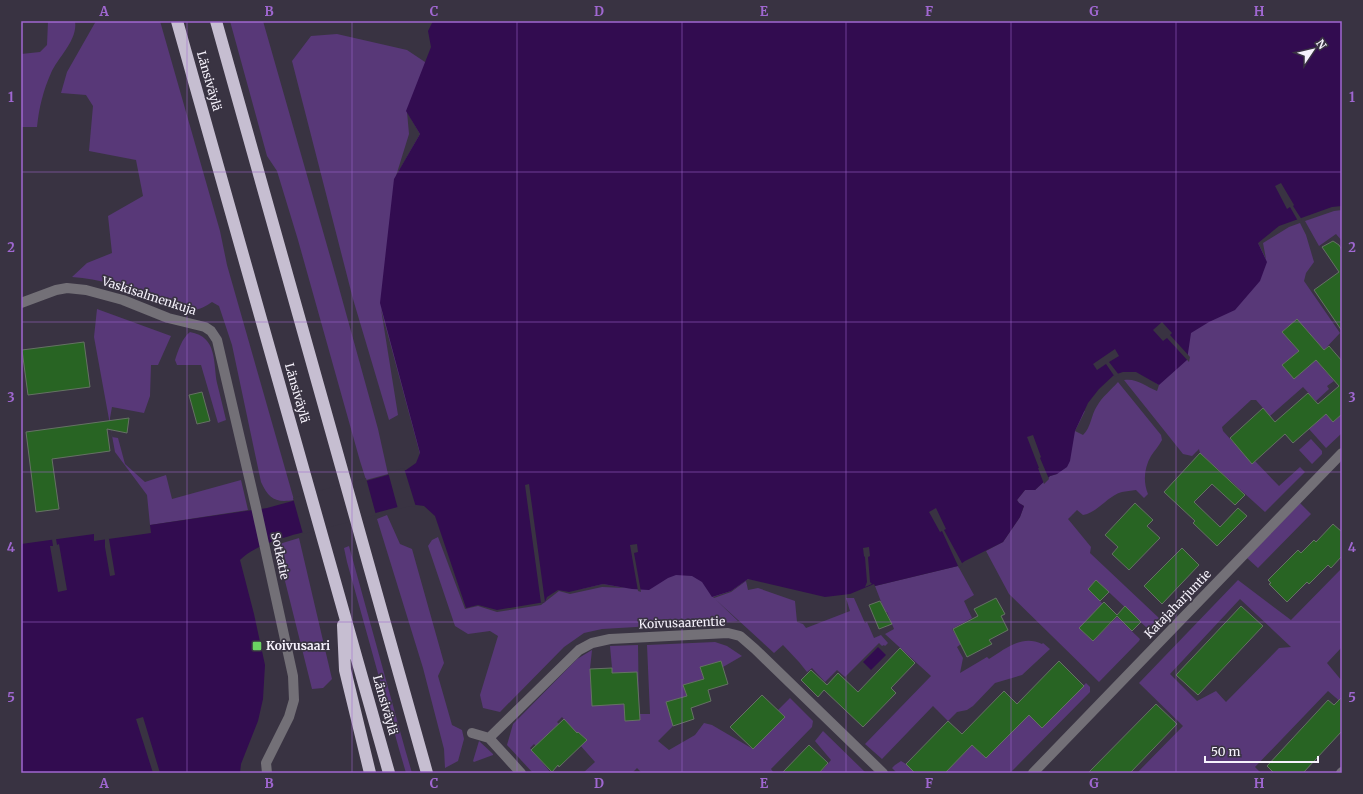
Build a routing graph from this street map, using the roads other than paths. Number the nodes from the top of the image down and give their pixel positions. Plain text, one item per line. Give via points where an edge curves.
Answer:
1 (177, 21) edge
2 (216, 21) edge
3 (21, 303) edge
4 (217, 340) joint
5 (1342, 453) edge
6 (342, 603) junction
7 (472, 733) dead end
8 (489, 738) junction
9 (267, 773) edge
10 (370, 773) edge
11 (389, 773) edge
12 (427, 773) edge
13 (521, 773) edge
14 (882, 773) edge
15 (1033, 773) edge

1 - 6 highway, Länsiväylä
2 - 12 highway, Länsiväylä
3 - 4 street, Vaskisalmenkuja via 56,290 86,290 123,300 168,318 205,327
4 - 9 street, Sotkatie via 293,676 294,700 289,717 266,763
5 - 15 street, Katajaharjuntie
6 - 10 highway via 345,670
6 - 11 highway, Länsiväylä
7 - 8 street
8 - 13 street
8 - 14 street, Koivusaarentie via 558,669 579,650 592,643 610,639 728,633 740,636 755,649

